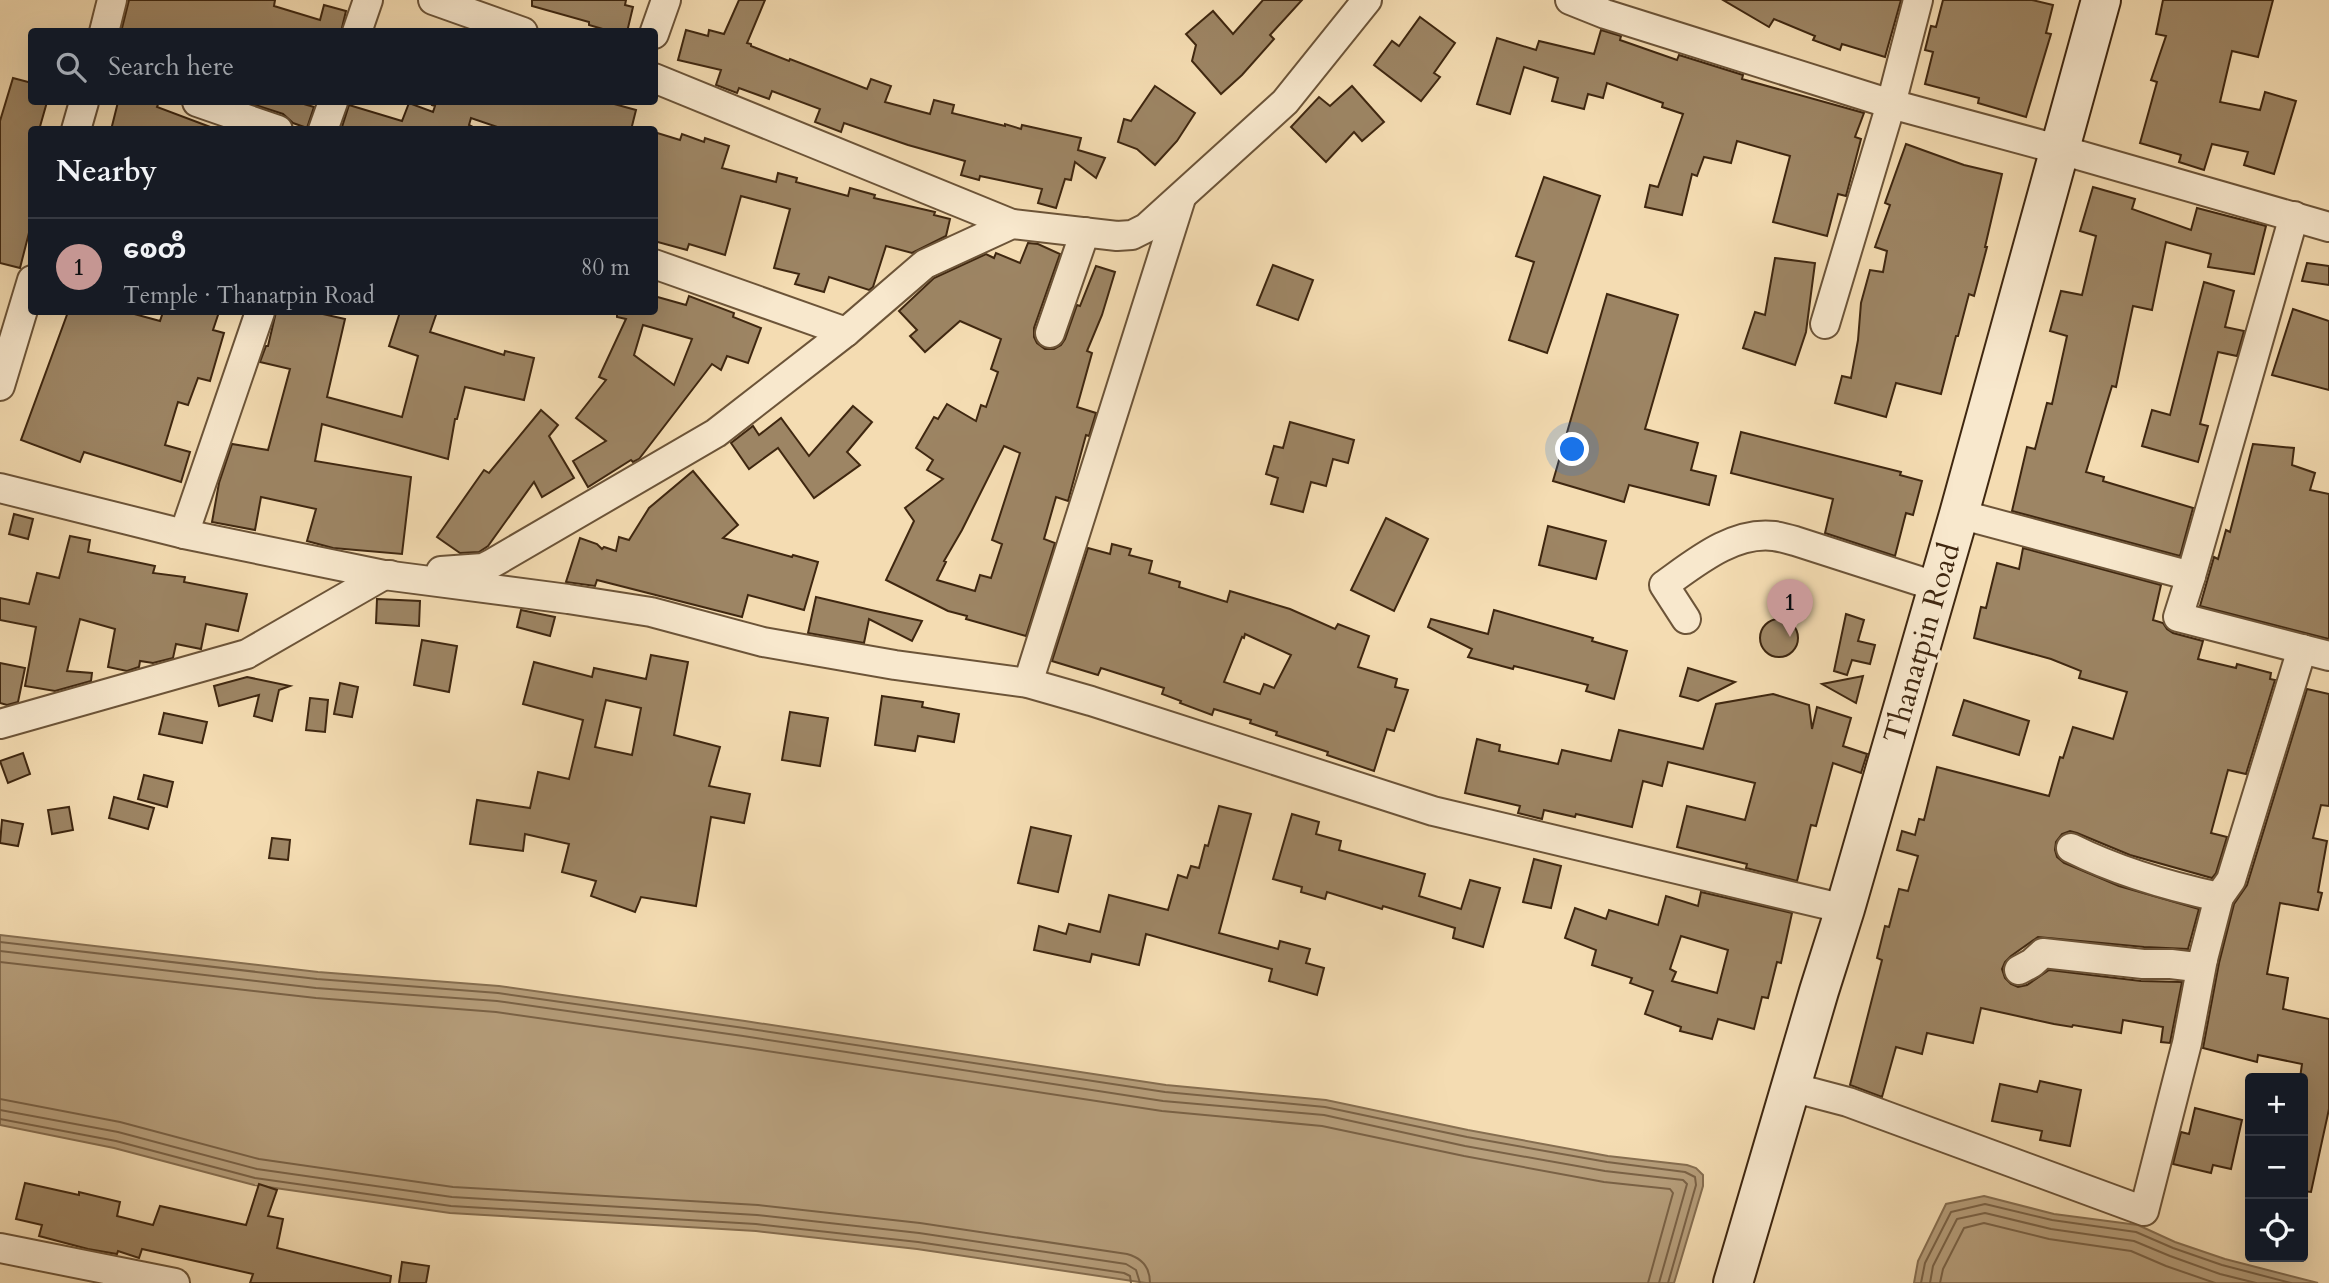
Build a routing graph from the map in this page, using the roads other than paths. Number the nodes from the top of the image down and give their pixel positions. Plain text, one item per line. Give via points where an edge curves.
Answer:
1 (112, 0) edge
2 (368, 0) edge
3 (433, 0) edge
4 (666, 0) edge
5 (1367, 0) edge
6 (1570, 0) edge
7 (1918, 0) edge
8 (2101, 0) edge
9 (104, 28) edge
10 (358, 28) edge
11 (512, 28) edge
12 (656, 28) edge
13 (658, 80) edge
14 (1891, 104) junction
15 (83, 105) edge
16 (206, 105) edge
17 (332, 105) edge
18 (77, 126) edge
19 (266, 126) edge
20 (324, 126) edge
21 (2061, 150) junction
22 (1181, 196) junction
23 (2294, 216) junction
24 (1012, 224) junction
25 (2329, 227) edge
26 (1086, 232) junction
27 (658, 265) edge
28 (28, 293) edge
29 (259, 315) edge
30 (1825, 324) dead end
31 (846, 332) junction
32 (1050, 333) dead end
33 (0, 386) edge
34 (0, 488) edge
35 (1959, 514) junction
36 (184, 534) junction
37 (384, 575) junction
38 (2191, 576) junction
39 (1938, 587) junction
40 (1686, 619) dead end
41 (2302, 649) junction
42 (2329, 656) edge
43 (1028, 683) junction
44 (0, 724) edge
45 (2071, 848) dead end
46 (2219, 897) junction
47 (1846, 909) junction
48 (2203, 959) junction
49 (2019, 970) dead end
50 (1791, 1087) junction
51 (0, 1248) edge
52 (175, 1283) edge
53 (1733, 1283) edge

1 - 9 street
2 - 10 street
3 - 11 street
4 - 12 street
5 - 22 street via 1285,102
6 - 14 street
7 - 14 street
8 - 21 main road, Thanatpin Road
13 - 24 street
14 - 21 street
14 - 30 street
15 - 18 street
16 - 19 street
17 - 20 street
21 - 23 street
21 - 35 main road, Thanatpin Road
22 - 26 street via 1132,235
22 - 43 street
23 - 25 street
23 - 38 street
24 - 26 street
24 - 31 street via 925,264
26 - 32 street
27 - 31 street
28 - 33 street
29 - 36 street
31 - 37 street via 716,433 491,564
34 - 36 street
35 - 38 street
35 - 39 main road, Thanatpin Road
36 - 37 street
37 - 43 street via 651,612 763,642 895,666
37 - 44 street via 247,654
38 - 41 street via 2178,617
39 - 40 street via 1796,541 1752,536 1704,556 1664,585
39 - 47 main road, Thanatpin Road
41 - 42 street
41 - 46 street via 2231,880
43 - 47 street via 1433,811
45 - 46 street via 2150,879
46 - 48 street
47 - 50 main road, Thanatpin Road
48 - 49 street via 2196,967 2043,953
48 - 50 street via 2187,1043 2144,1211 1848,1102
50 - 53 main road, Thanatpin Road
51 - 52 street

